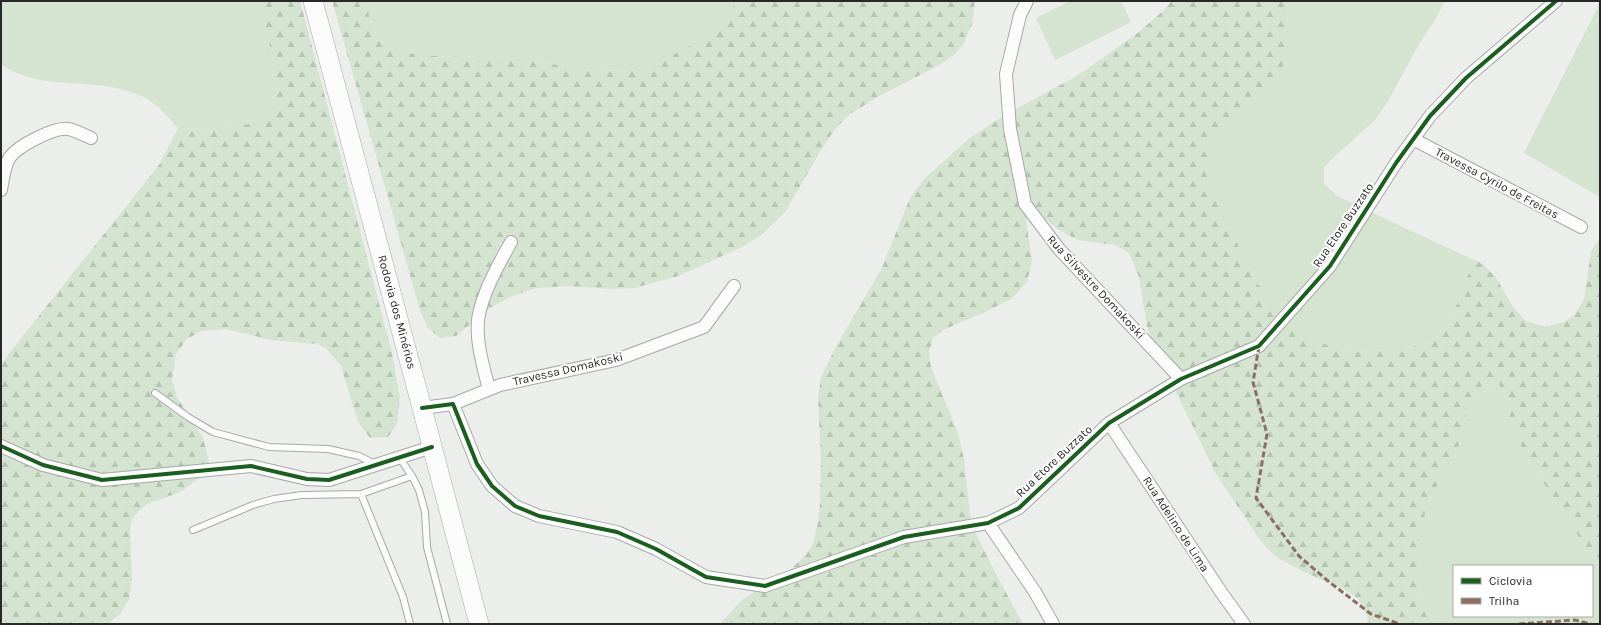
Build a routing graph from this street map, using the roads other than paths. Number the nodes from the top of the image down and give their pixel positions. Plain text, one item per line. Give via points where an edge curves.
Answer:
1 (313, 1) edge
2 (1027, 1) edge
3 (1556, 1) edge
4 (91, 138) dead end
5 (1413, 140) junction
6 (1, 190) edge
7 (1581, 227) dead end
8 (511, 242) dead end
9 (734, 286) dead end
10 (1182, 378) junction
11 (489, 389) junction
12 (155, 393) dead end
13 (453, 404) junction
14 (422, 408) junction
15 (1109, 423) junction
16 (1, 446) edge
17 (432, 447) junction
18 (399, 457) junction
19 (377, 465) junction
20 (412, 476) junction
21 (361, 494) junction
22 (988, 523) junction
23 (193, 530) dead end
24 (410, 624) edge
25 (447, 624) edge
26 (479, 624) edge
27 (1053, 624) edge
28 (1244, 624) edge

1 - 14 main road, Rodovia dos Minérios
2 - 10 street, Rua Silvestre Domakoski via 1020,15 1006,74 1010,129 1024,204 1059,250
3 - 5 street, Rua Etore Buzzato via 1466,78 1430,116
4 - 6 street via 69,129 57,129 46,133 11,156
5 - 7 street, Travessa Cyrilo de Freitas
5 - 10 street, Rua Etore Buzzato via 1330,266 1259,346
8 - 11 street via 492,276 479,311 480,355
9 - 11 street, Travessa Domakoski via 704,327 616,360
10 - 15 street, Rua Etore Buzzato
11 - 13 street, Travessa Domakoski
12 - 19 lane via 213,432 269,447 328,449 359,456
13 - 14 street
13 - 22 street, Rua Etore Buzzato via 477,464 492,486 515,506 539,516 617,532 656,549 706,577 765,586 904,537
14 - 17 main road, Rodovia dos Minérios
15 - 22 street, Rua Etore Buzzato via 1019,508
15 - 28 street, Rua Adelino de Lima
16 - 19 street via 43,465 102,480 251,466 306,479 329,480
17 - 18 street
17 - 26 main road, Rodovia dos Minérios
18 - 19 street
18 - 20 lane
20 - 21 lane
20 - 25 lane via 425,512 427,547
21 - 23 lane via 302,495 274,499
21 - 24 lane via 402,597
22 - 27 street via 1035,592

